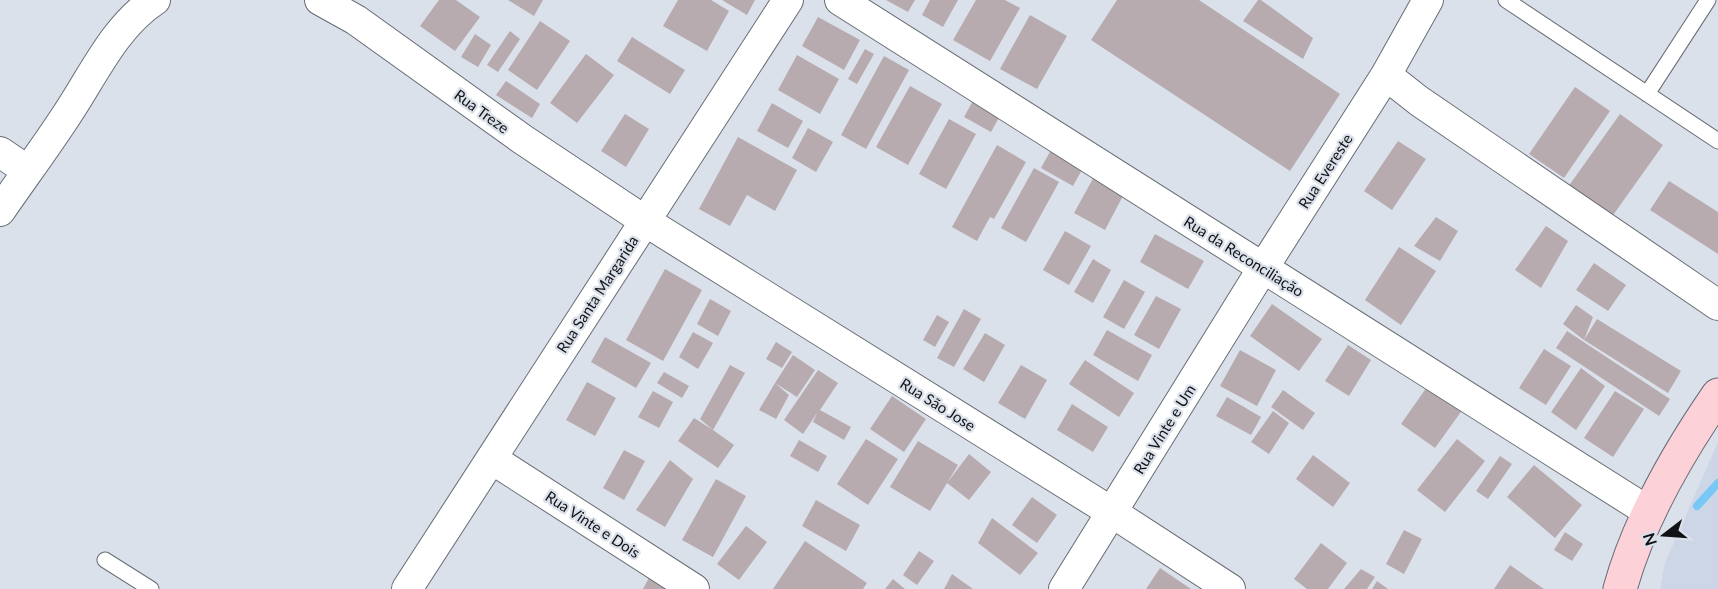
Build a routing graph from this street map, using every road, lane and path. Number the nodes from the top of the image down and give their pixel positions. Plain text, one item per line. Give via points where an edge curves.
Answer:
1 (155, 0) edge
2 (320, 0) edge
3 (788, 0) edge
4 (840, 0) edge
5 (1428, 0) edge
6 (1506, 0) edge
7 (1708, 0) edge
8 (1386, 75) junction
9 (1647, 94) junction
10 (1718, 141) edge
11 (0, 152) edge
12 (28, 171) junction
13 (0, 211) edge
14 (645, 221) junction
15 (1263, 268) junction
16 (1718, 305) edge
17 (1718, 395) edge
18 (492, 459) junction
19 (1649, 512) junction
20 (1113, 513) junction
21 (105, 560) dead end
22 (151, 589) edge
23 (407, 589) edge
24 (694, 589) edge
25 (1064, 589) edge
26 (1230, 589) edge
27 (1620, 589) edge

1 - 12 street via 119,33
2 - 14 street, Rua Treze via 356,20
3 - 14 street, Rua Santa Margarida
4 - 15 street, Rua da Reconciliação
5 - 8 street, Rua Evereste
6 - 9 lane
7 - 9 lane
8 - 15 street, Rua Evereste
8 - 16 street
9 - 10 lane
11 - 12 street
12 - 13 street
14 - 18 street, Rua Santa Margarida
14 - 20 street, Rua São Jose
15 - 19 street, Rua da Reconciliação
15 - 20 street, Rua Vinte e Um
17 - 19 main road via 1687,441
18 - 23 street, Rua Santa Margarida
18 - 24 street, Rua Vinte e Dois
19 - 27 main road
20 - 25 street, Rua Vinte e Um
20 - 26 street, Rua São Jose
21 - 22 lane

